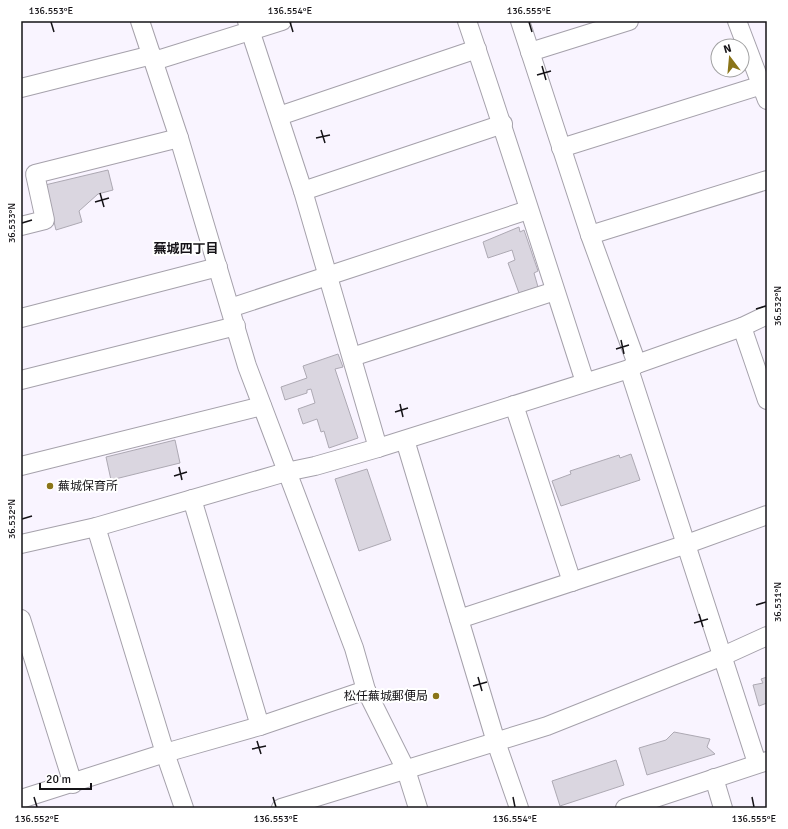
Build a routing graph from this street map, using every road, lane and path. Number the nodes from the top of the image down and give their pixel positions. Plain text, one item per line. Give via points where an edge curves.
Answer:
1 (140, 21) edge
2 (282, 21) edge
3 (467, 21) edge
4 (520, 21) edge
5 (629, 21) edge
6 (738, 21) edge
7 (249, 26) edge
8 (477, 49) junction
9 (530, 52) junction
10 (153, 58) junction
11 (21, 88) edge
12 (766, 95) edge
13 (278, 116) junction
14 (503, 124) junction
15 (179, 138) junction
16 (561, 148) junction
17 (767, 180) edge
18 (304, 191) junction
19 (528, 210) junction
20 (21, 226) edge
21 (590, 235) junction
22 (218, 267) junction
23 (328, 275) junction
24 (555, 291) junction
25 (230, 308) junction
26 (767, 316) edge
27 (21, 318) edge
28 (236, 326) junction
29 (742, 327) junction
30 (352, 357) junction
31 (633, 366) junction
32 (21, 380) edge
33 (585, 382) junction
34 (767, 400) edge
35 (514, 405) junction
36 (262, 406) junction
37 (405, 440) junction
38 (378, 448) junction
39 (21, 466) edge
40 (286, 472) junction
41 (192, 499) junction
42 (767, 516) edge
43 (96, 527) junction
44 (21, 544) edge
45 (687, 544) junction
46 (572, 582) junction
47 (21, 619) edge
48 (459, 619) junction
49 (767, 636) edge
50 (723, 656) junction
51 (366, 690) junction
52 (260, 726) junction
53 (496, 742) junction
54 (165, 753) junction
55 (762, 762) edge
56 (406, 770) junction
57 (714, 778) junction
58 (73, 784) junction
59 (21, 799) edge
60 (184, 808) edge
61 (281, 808) edge
62 (418, 808) edge
63 (519, 808) edge
64 (625, 808) edge
65 (723, 808) edge

1 - 10 street
2 - 7 street
3 - 8 street
4 - 9 street
5 - 9 street
6 - 12 street
7 - 10 street
7 - 13 street
8 - 13 street
8 - 14 street
9 - 16 street
10 - 11 street
10 - 15 street
12 - 16 street
13 - 18 street
14 - 18 street
14 - 19 street
15 - 20 street via 35,174 45,220
15 - 22 street
16 - 21 street
17 - 21 street
18 - 23 street
19 - 23 street
19 - 24 street
21 - 31 street
22 - 25 street
22 - 27 street
23 - 25 street
23 - 30 street
24 - 30 street
24 - 33 street
25 - 28 street
26 - 29 street
28 - 32 street
28 - 36 street
29 - 31 street
29 - 34 street
30 - 38 street
31 - 33 street
31 - 45 street
33 - 35 street
35 - 37 street
35 - 46 street
36 - 39 street
36 - 40 street
37 - 38 street
37 - 48 street
38 - 40 street
40 - 41 street
40 - 51 street via 354,648
41 - 43 street
41 - 52 street
42 - 45 street
43 - 44 street
43 - 54 street
45 - 46 street
45 - 50 street
46 - 48 street
47 - 58 street
48 - 53 street
49 - 50 street
50 - 53 street via 547,726
50 - 55 street
51 - 52 street
51 - 56 street
52 - 54 street
53 - 56 street
53 - 63 street
54 - 58 street
54 - 60 street
55 - 57 street
56 - 61 street
56 - 62 street
57 - 64 street
57 - 65 street
58 - 59 street

